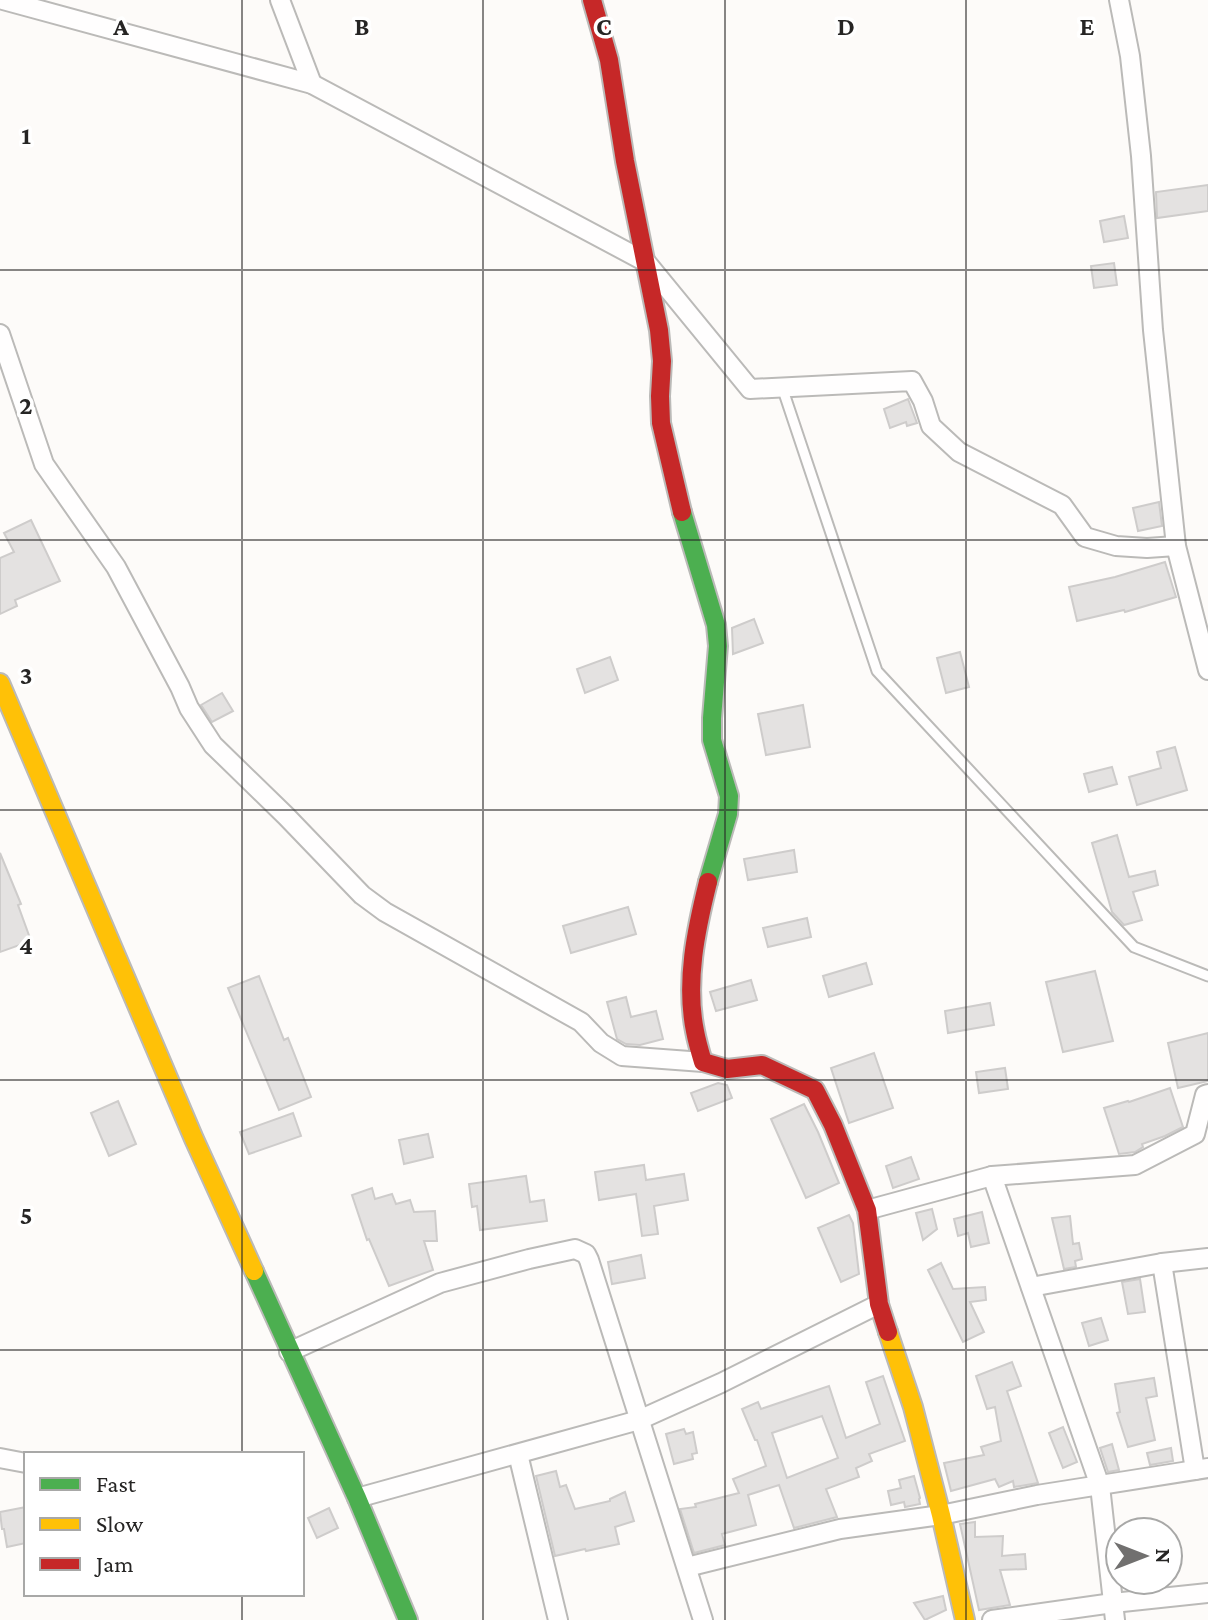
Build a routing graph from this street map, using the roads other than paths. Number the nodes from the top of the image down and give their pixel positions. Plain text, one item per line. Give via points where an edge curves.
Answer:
1 (3, 0) edge
2 (280, 0) edge
3 (592, 0) edge
4 (1119, 0) edge
5 (312, 84) junction
6 (646, 262) junction
7 (0, 334) edge
8 (782, 387) junction
9 (1176, 546) junction
10 (1208, 670) edge
11 (0, 683) edge
12 (1208, 976) edge
13 (703, 1062) junction
14 (1208, 1094) edge
15 (1201, 1133) edge
16 (992, 1176) junction
17 (867, 1210) junction
18 (1208, 1258) edge
19 (1162, 1263) junction
20 (1031, 1287) junction
21 (879, 1304) junction
22 (289, 1352) junction
23 (639, 1420) junction
24 (518, 1454) junction
25 (0, 1458) edge
26 (24, 1463) edge
27 (1201, 1469) edge
28 (1100, 1486) junction
29 (357, 1498) junction
30 (941, 1515) junction
31 (687, 1567) junction
32 (1208, 1593) edge
33 (1114, 1611) edge
34 (408, 1620) edge
35 (558, 1620) edge
36 (703, 1620) edge
37 (965, 1620) edge
38 (992, 1620) edge

1 - 5 street
2 - 5 street
3 - 6 street via 609,60
4 - 9 street via 1141,156
5 - 6 street
6 - 8 street via 750,389
6 - 13 street via 662,361 661,423 716,625 712,740 729,796 697,925 692,1011
7 - 13 street via 44,464 116,567 213,745 385,912 581,1022 622,1056
8 - 9 street via 912,381 931,426 959,452 1062,505 1085,537 1116,546
8 - 12 lane via 877,671 1134,947
9 - 10 street
11 - 22 street
13 - 17 street via 727,1069 762,1065 815,1090
14 - 15 street
15 - 16 street via 1135,1165
16 - 17 street
16 - 20 street
17 - 21 street
18 - 19 street
19 - 20 street
19 - 27 street
20 - 28 street
21 - 23 street
21 - 30 street
22 - 23 street via 440,1283 575,1249 589,1260
22 - 29 street
23 - 24 street
23 - 31 street
24 - 29 street
24 - 35 street
25 - 26 street
27 - 28 street
28 - 30 street
28 - 33 street
29 - 34 street
30 - 31 street via 840,1529
30 - 37 street
31 - 36 street
32 - 33 street
33 - 38 street

